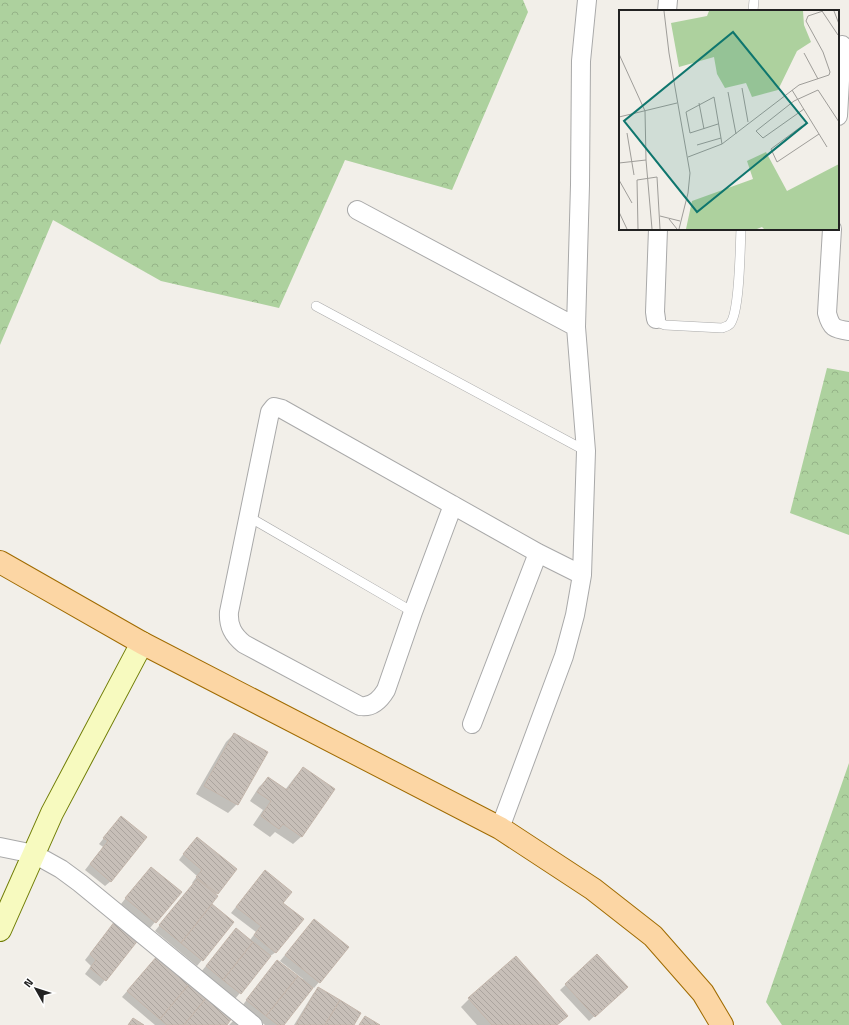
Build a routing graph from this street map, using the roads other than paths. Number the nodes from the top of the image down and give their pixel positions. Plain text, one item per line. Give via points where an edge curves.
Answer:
1 (587, 0) edge
2 (668, 0) edge
3 (754, 0) edge
4 (667, 10) edge
5 (753, 10) edge
6 (842, 45) dead end
7 (839, 98) edge
8 (357, 210) dead end
9 (658, 230) edge
10 (741, 230) edge
11 (832, 230) edge
12 (316, 306) dead end
13 (656, 319) joint
14 (576, 327) junction
15 (849, 331) edge
16 (586, 451) junction
17 (453, 506) junction
18 (248, 517) junction
19 (538, 554) junction
20 (0, 562) edge
21 (582, 575) junction
22 (413, 612) junction
23 (142, 643) junction
24 (472, 724) dead end
25 (500, 828) junction
26 (0, 846) edge
27 (34, 854) junction
28 (0, 930) edge
29 (254, 1025) edge
30 (722, 1025) edge

1 - 14 street via 581,61
2 - 4 street
3 - 5 lane
6 - 7 street
8 - 14 street
9 - 13 street
10 - 13 lane via 736,306 730,323 722,328 665,325
11 - 15 street via 827,313 832,326
12 - 16 lane
14 - 16 street
16 - 21 street
17 - 18 street via 282,409 274,407 270,412
17 - 19 street
17 - 22 street
18 - 22 lane
18 - 22 street via 229,612 230,626 235,636 244,644 360,706 370,706 386,690
19 - 21 street
19 - 24 street
20 - 23 main road
21 - 25 street via 564,656
23 - 25 main road
23 - 27 street via 52,813
25 - 30 main road via 593,889 652,936 703,993
26 - 27 street
27 - 28 street
27 - 29 street via 80,883

